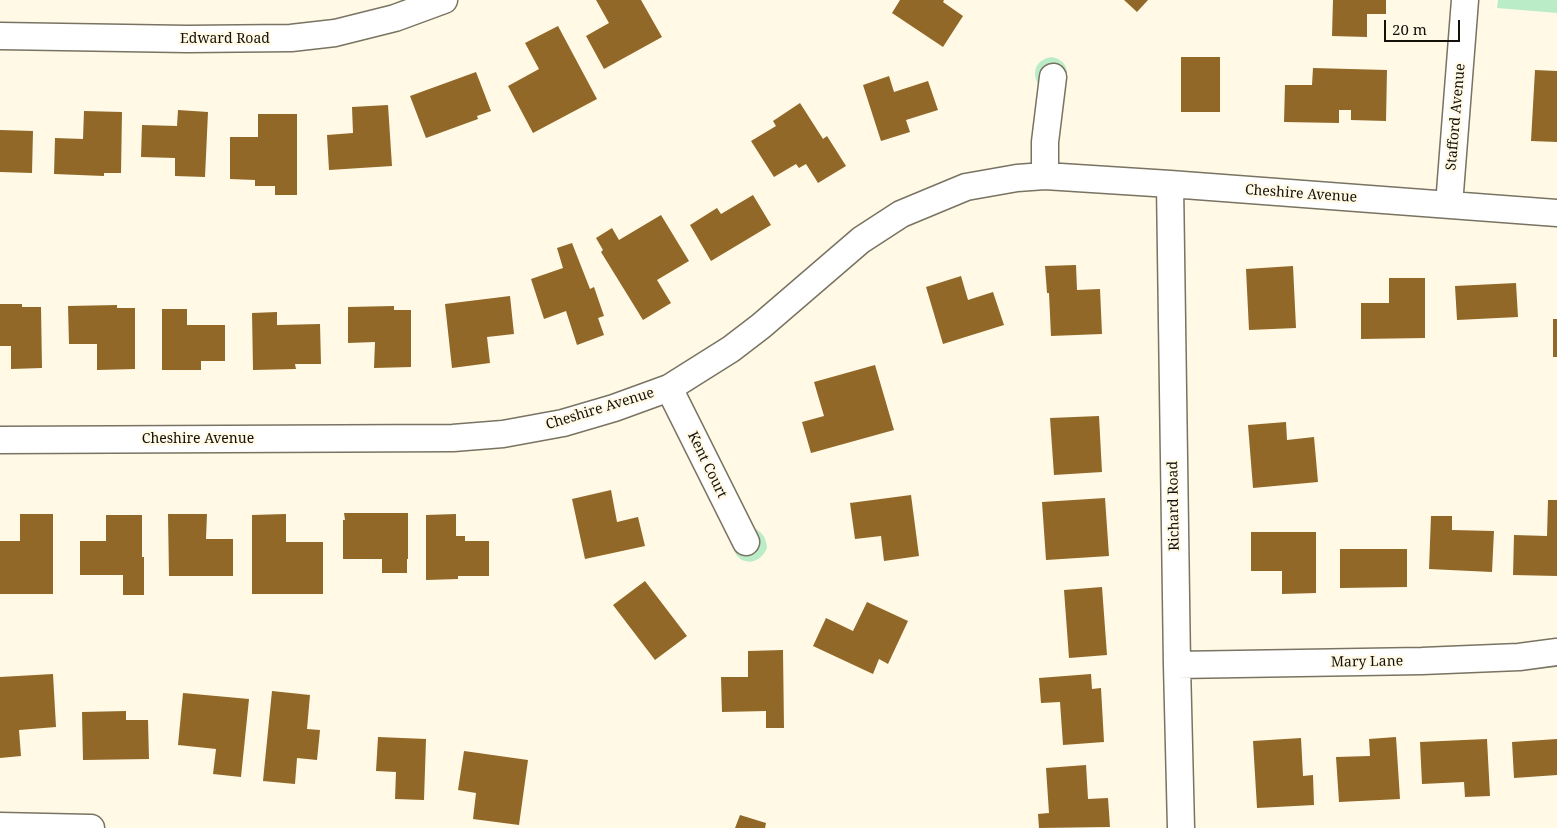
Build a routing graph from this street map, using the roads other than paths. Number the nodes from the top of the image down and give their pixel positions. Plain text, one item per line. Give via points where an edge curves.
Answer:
1 (444, 0) edge
2 (1465, 0) edge
3 (0, 36) edge
4 (1053, 77) dead end
5 (1045, 176) junction
6 (1170, 184) junction
7 (1449, 204) junction
8 (1557, 213) edge
9 (669, 388) junction
10 (0, 440) edge
11 (746, 542) dead end
12 (1557, 652) edge
13 (1177, 665) junction
14 (0, 826) edge
15 (91, 828) edge
16 (1181, 828) edge

1 - 3 street, Edward Road via 396,18 335,33 291,38
2 - 7 street, Stafford Avenue
4 - 5 street via 1045,142
5 - 6 street, Cheshire Avenue
5 - 9 street, Cheshire Avenue via 966,187 902,214 861,240 731,349
6 - 7 street, Cheshire Avenue
6 - 13 street, Richard Road
7 - 8 street, Cheshire Avenue
9 - 10 street, Cheshire Avenue via 563,422 503,434 453,438
9 - 11 street, Kent Court
12 - 13 street, Mary Lane via 1519,658
13 - 16 street, Richard Road
14 - 15 street

